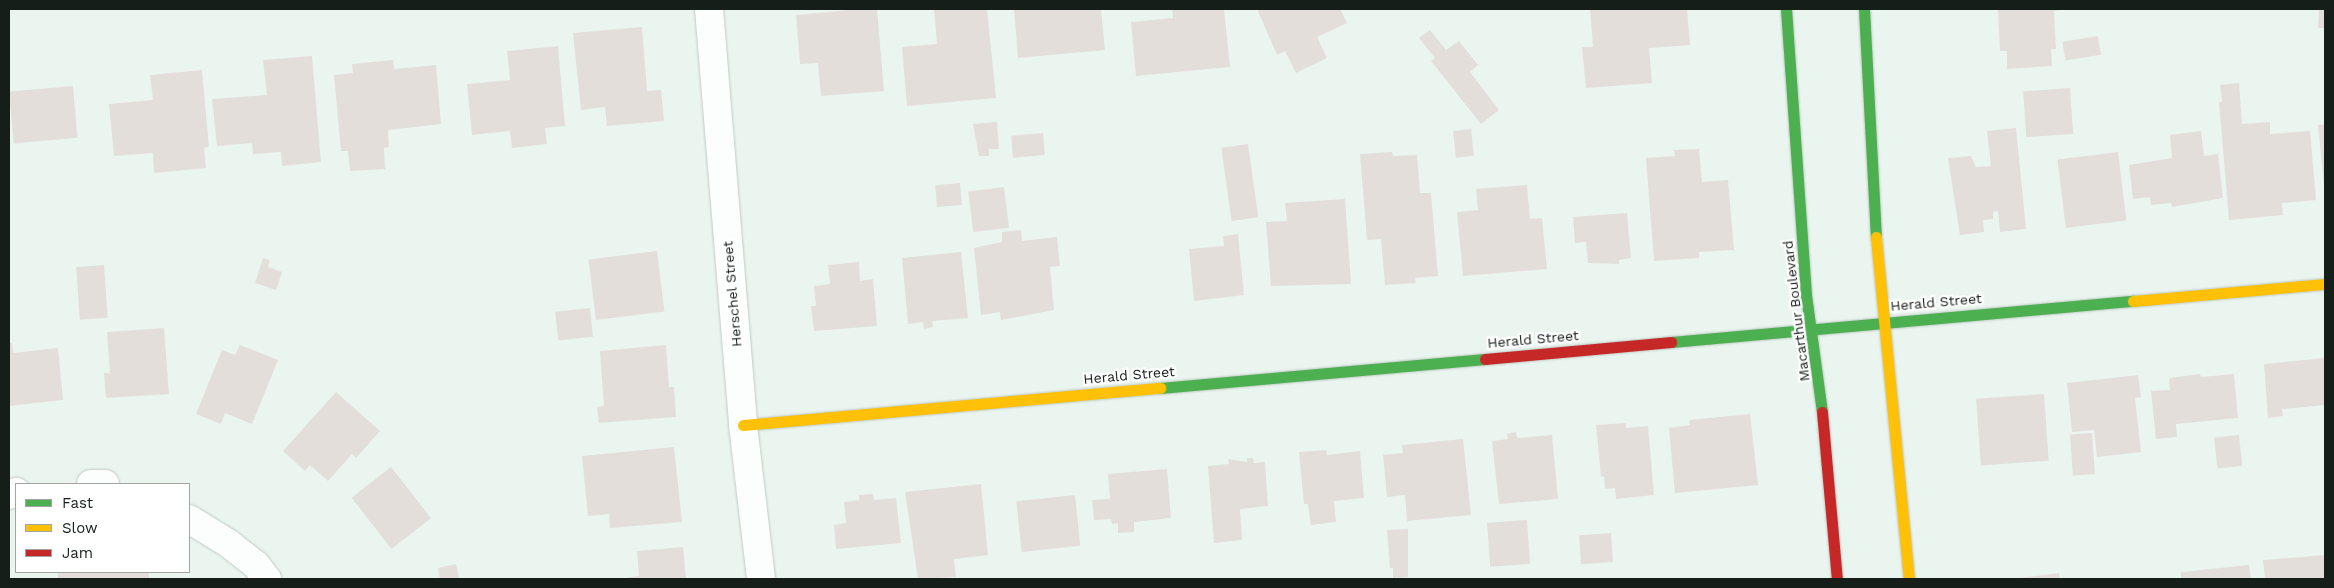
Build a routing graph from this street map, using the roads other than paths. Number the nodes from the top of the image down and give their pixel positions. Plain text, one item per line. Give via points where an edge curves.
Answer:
1 (709, 9) edge
2 (1786, 9) edge
3 (1864, 9) edge
4 (2325, 284) edge
5 (1886, 321) junction
6 (1812, 329) junction
7 (743, 425) junction
8 (190, 520) edge
9 (268, 579) edge
10 (761, 579) edge
11 (1837, 579) edge
12 (1909, 579) edge

1 - 7 street, Herschel Street
2 - 6 street, Macarthur Boulevard via 1788,72
3 - 5 street via 1871,187
4 - 5 street, Herald Street
5 - 6 street, Herald Street
5 - 12 street
6 - 7 street, Herald Street
6 - 11 street, Macarthur Boulevard
7 - 10 street, Herschel Street
8 - 9 street via 228,543

